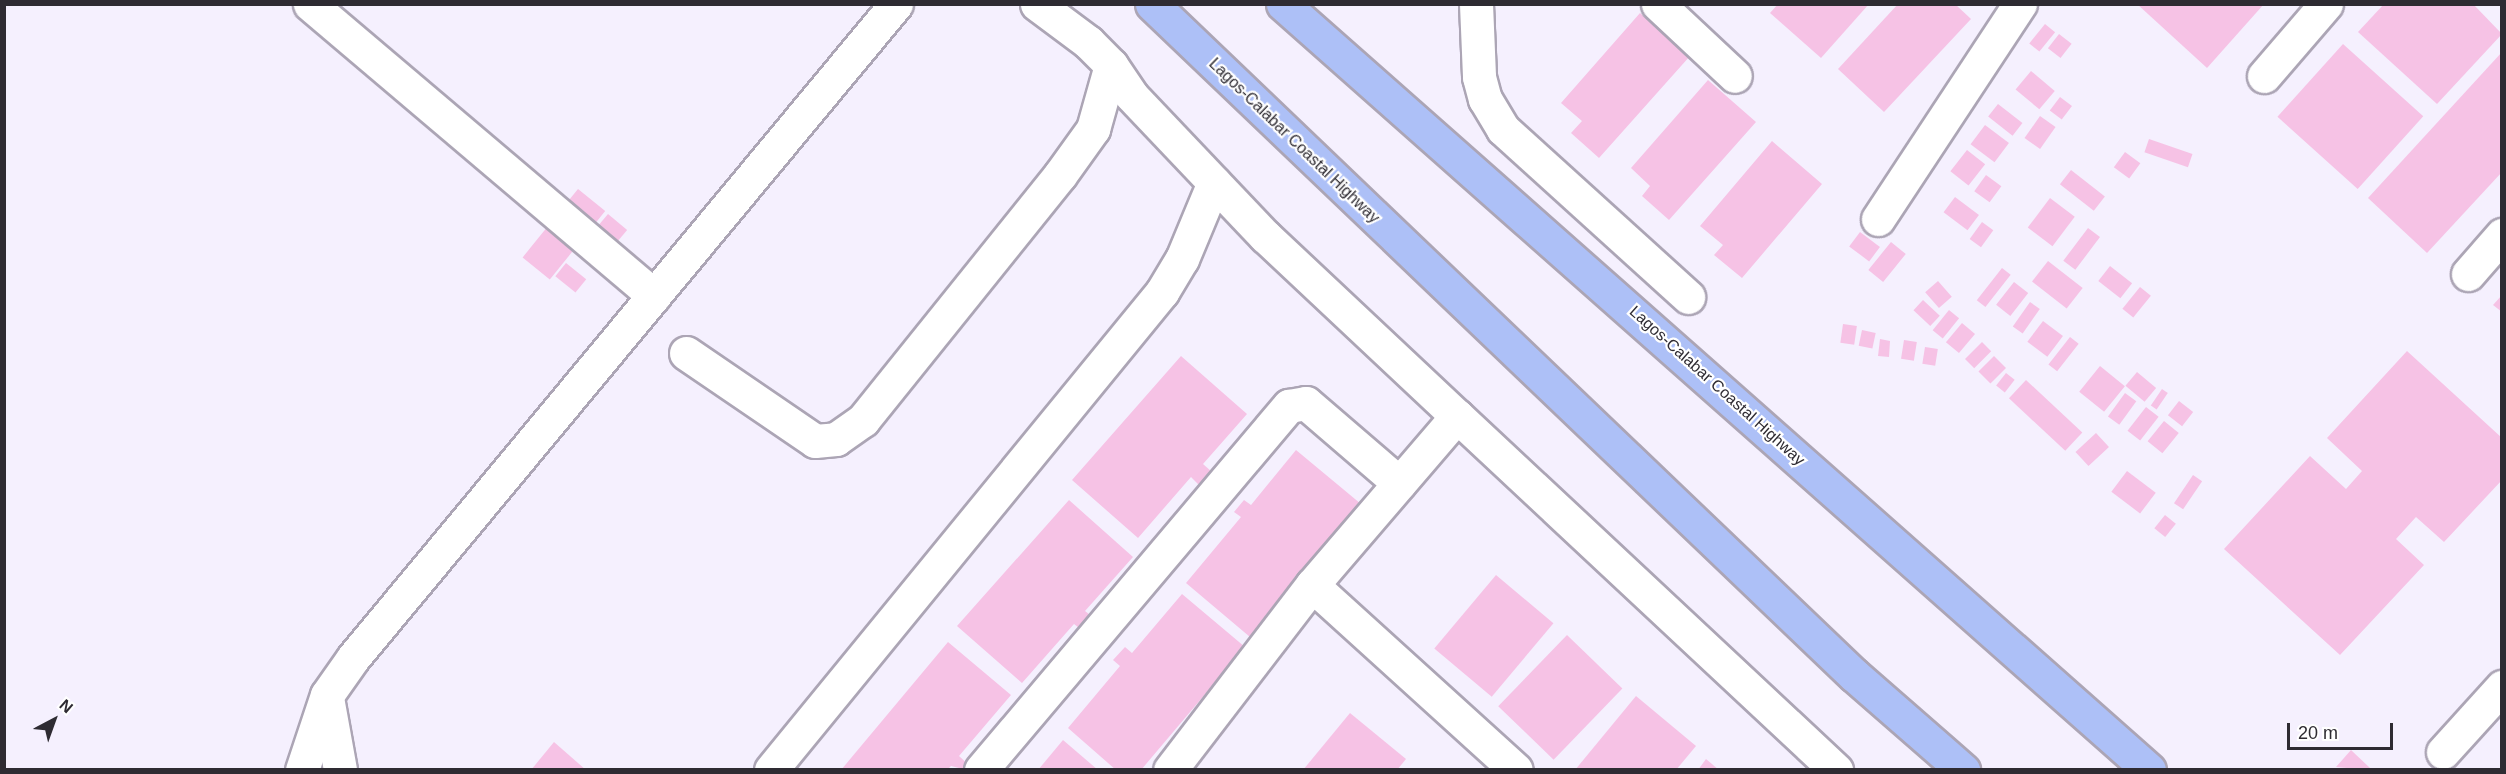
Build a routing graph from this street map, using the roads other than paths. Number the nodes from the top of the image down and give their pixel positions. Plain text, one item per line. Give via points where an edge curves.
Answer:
1 (310, 4) edge
2 (896, 4) edge
3 (1152, 4) edge
4 (1283, 4) edge
5 (1476, 4) edge
6 (1658, 4) edge
7 (2020, 4) edge
8 (2326, 4) edge
9 (1046, 11) edge
10 (1111, 65) junction
11 (1735, 76) dead end
12 (2264, 76) dead end
13 (1214, 182) junction
14 (1878, 219) dead end
15 (2502, 235) edge
16 (2468, 274) dead end
17 (654, 296) junction
18 (1688, 297) dead end
19 (686, 354) dead end
20 (1457, 416) junction
21 (1399, 483) junction
22 (1312, 585) junction
23 (2502, 687) edge
24 (327, 695) junction
25 (2443, 752) dead end
26 (302, 770) edge
27 (340, 770) edge
28 (771, 770) edge
29 (981, 770) edge
30 (1170, 770) edge
31 (1516, 770) edge
32 (1836, 770) edge
33 (1963, 770) edge
34 (2149, 770) edge

1 - 17 street
2 - 17 street
3 - 33 highway, Lagos-Calabar Coastal Highway via 1854,675
4 - 34 highway, Lagos-Calabar Coastal Highway
5 - 18 street via 1479,77 1485,99 1503,129
6 - 11 street
7 - 14 street
8 - 12 street
9 - 10 street
10 - 13 street via 1131,95
10 - 19 street via 1093,129 1060,176 863,420 836,439 815,441
13 - 20 street via 1265,236
13 - 28 street via 1182,259 1162,292
15 - 16 street
17 - 24 street via 353,658
20 - 21 street
20 - 32 street
21 - 22 street
21 - 29 street via 1306,404 1288,406
22 - 30 street
22 - 31 street
23 - 25 street
24 - 26 street
24 - 27 street

